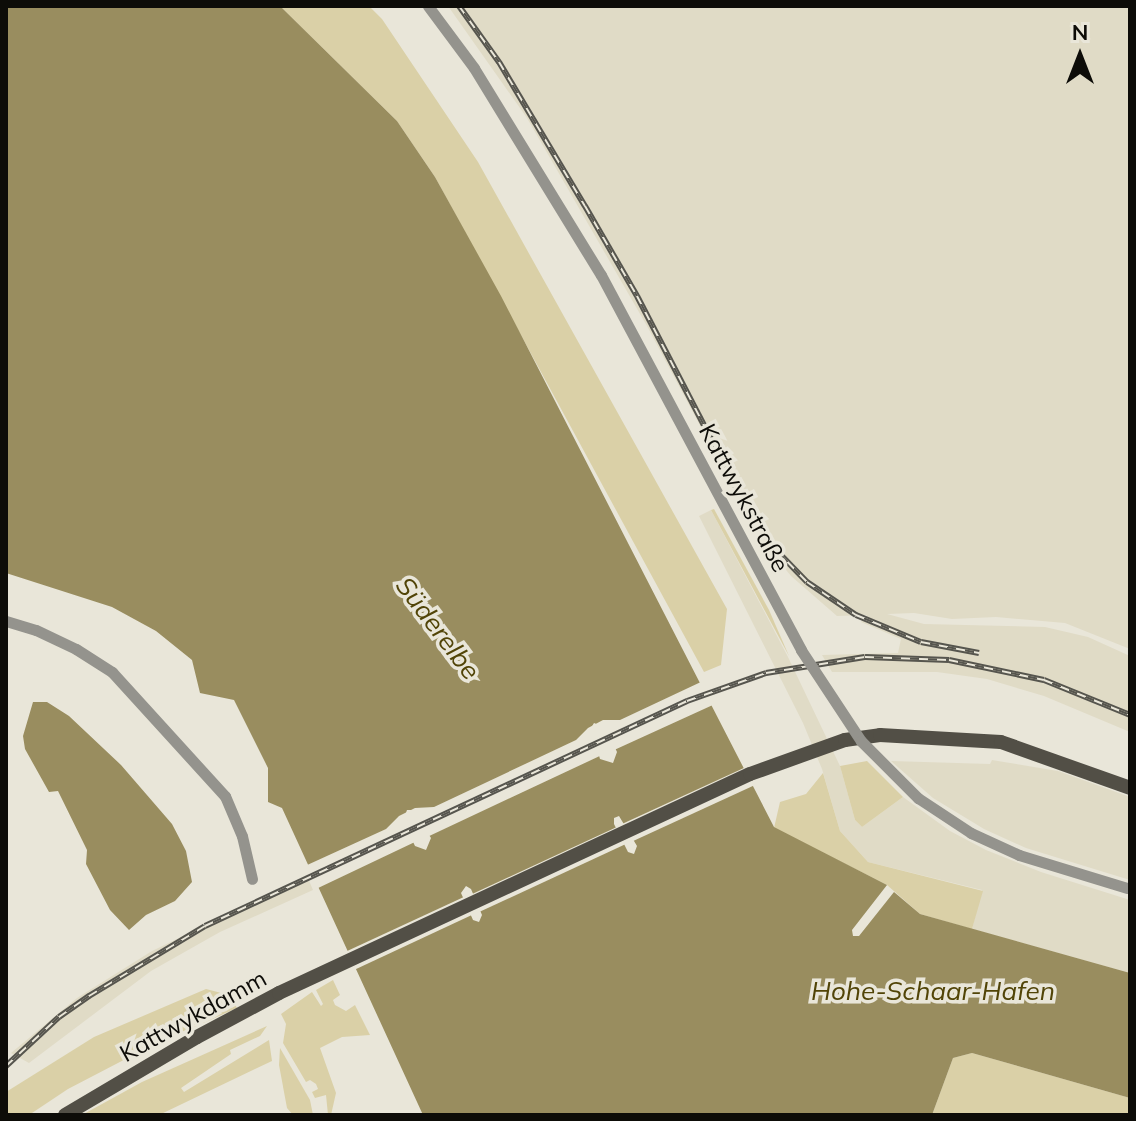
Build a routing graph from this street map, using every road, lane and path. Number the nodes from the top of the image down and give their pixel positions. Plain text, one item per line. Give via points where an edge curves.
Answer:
1 (428, 6) edge
2 (6, 621) edge
3 (1130, 788) edge
4 (252, 879) dead end
5 (1128, 888) edge
6 (65, 1115) edge

1 - 5 street, Kattwykstraße, bridge via 474,68 601,275 839,713 918,798 971,833 1019,855
2 - 4 street via 76,649 112,672 225,796
3 - 6 main road, Kattwykdamm via 1036,755 955,741 840,746 802,756 750,774 346,962 197,1037

